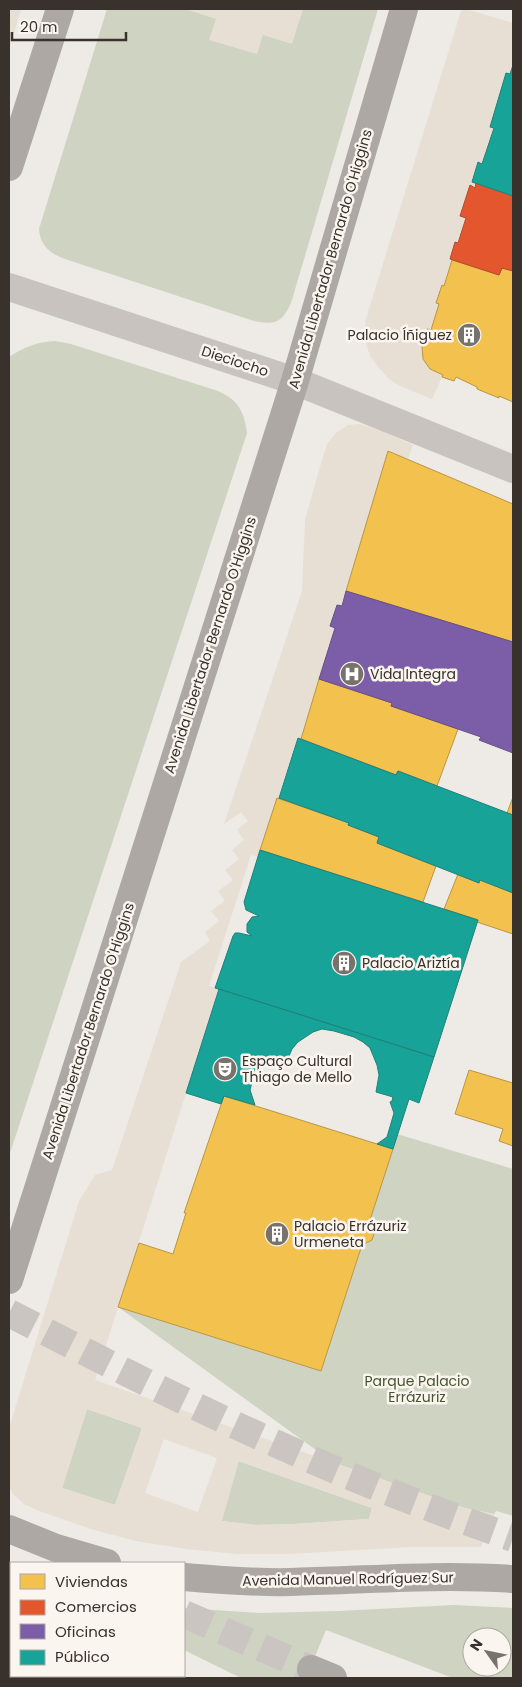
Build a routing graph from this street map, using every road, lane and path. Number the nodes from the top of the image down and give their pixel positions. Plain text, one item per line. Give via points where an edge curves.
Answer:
1 (60, 9) edge
2 (404, 9) edge
3 (9, 167) edge
4 (9, 287) edge
5 (295, 381) junction
6 (513, 469) edge
7 (9, 1280) edge
8 (9, 1529) edge
9 (103, 1562) edge
10 (185, 1577) edge
11 (513, 1579) edge

1 - 3 main road
2 - 5 main road, Avenida Libertador Bernardo O'Higgins
4 - 5 street, Dieciocho
5 - 6 street, Dieciocho
5 - 7 main road, Avenida Libertador Bernardo O'Higgins
8 - 9 main road
10 - 11 main road, Avenida Manuel Rodríguez Sur via 290,1582 473,1576

